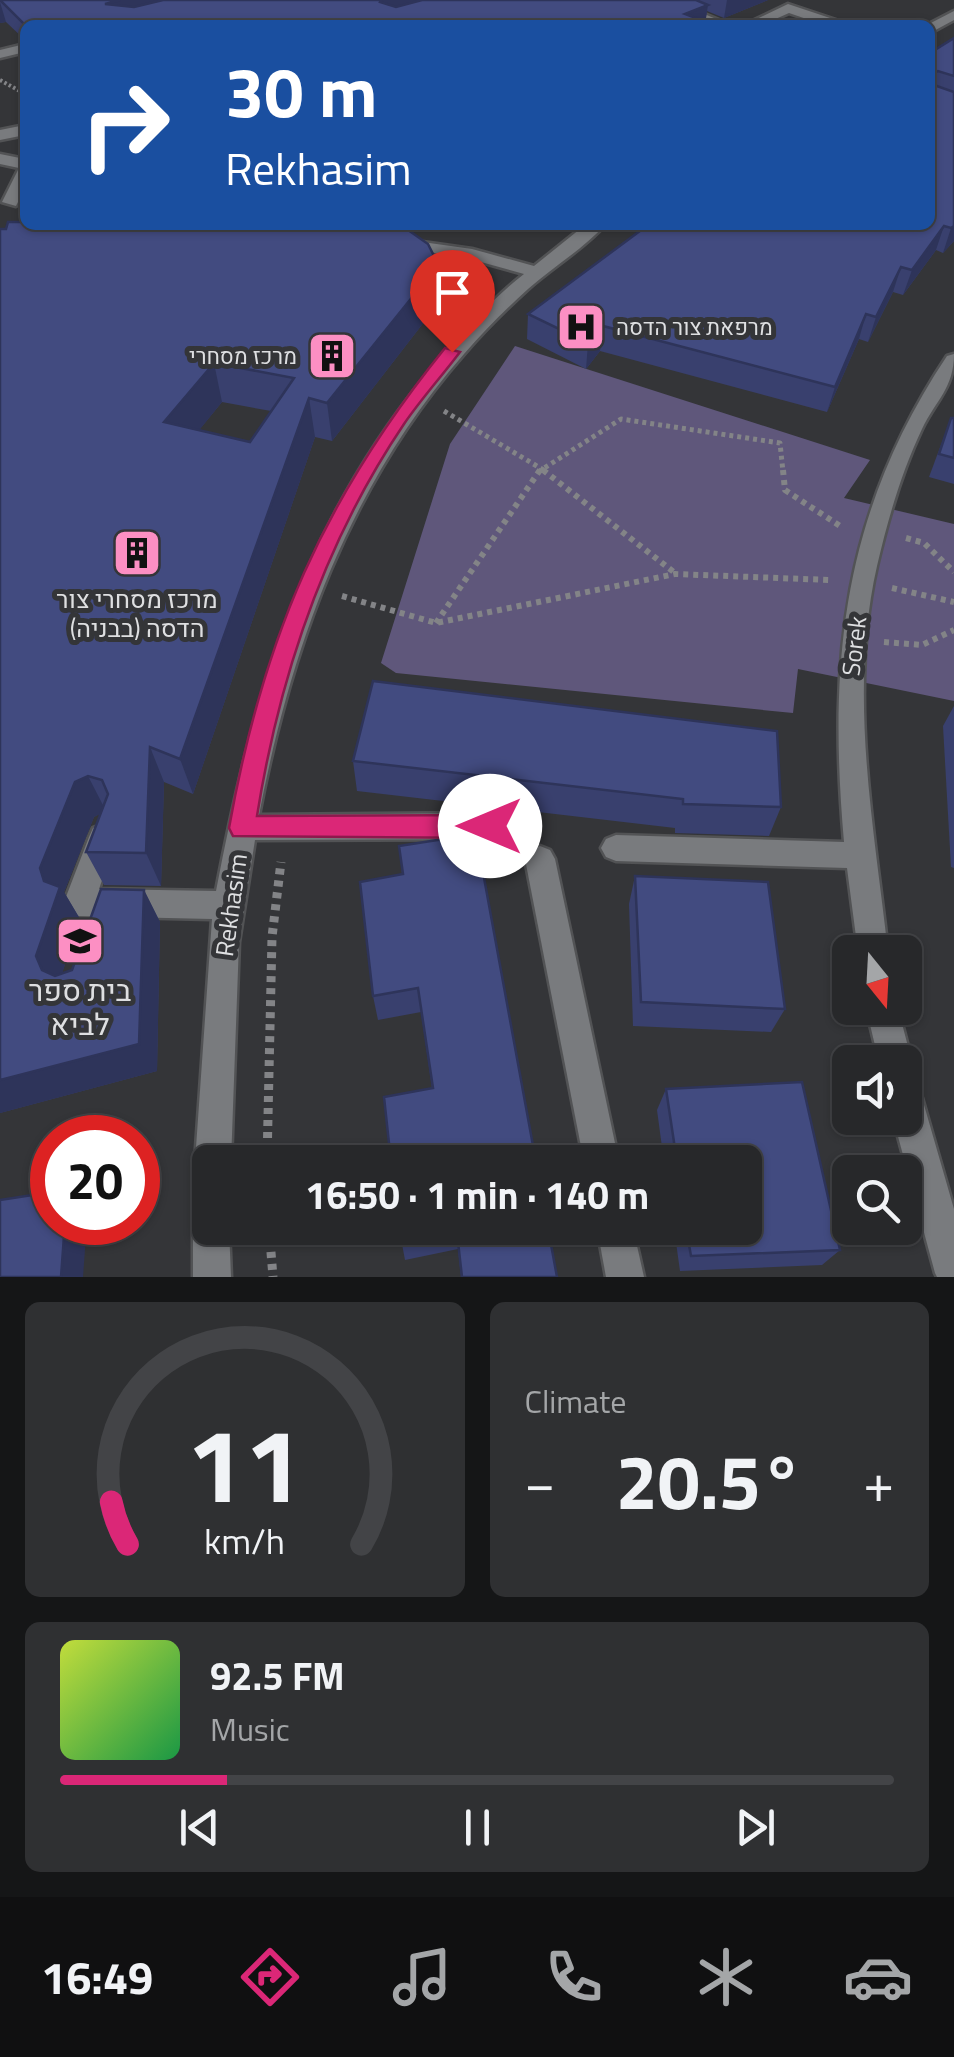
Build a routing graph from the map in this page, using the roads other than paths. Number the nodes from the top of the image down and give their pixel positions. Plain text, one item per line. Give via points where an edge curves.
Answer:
1 (658, 0) edge
2 (704, 18) junction
3 (699, 20) edge
4 (709, 20) edge
5 (762, 20) edge
6 (823, 20) edge
7 (20, 181) edge
8 (10, 202) dead end
9 (590, 230) edge
10 (388, 241) edge
11 (535, 272) junction
12 (954, 360) edge
13 (490, 826) dead end
14 (107, 827) edge
15 (242, 828) junction
16 (616, 848) dead end
17 (858, 855) junction
18 (540, 859) dead end
19 (105, 902) junction
20 (230, 905) junction
21 (871, 935) edge
22 (94, 936) edge
23 (915, 1135) edge
24 (215, 1145) edge
25 (599, 1145) edge
26 (212, 1245) edge
27 (618, 1245) edge
28 (954, 1273) edge
29 (212, 1277) edge
30 (625, 1277) edge

1 - 2 street
2 - 3 street
2 - 4 street
5 - 6 street via 788,8
7 - 8 street
9 - 11 street, Rekhasim
10 - 11 street
11 - 15 street, Rekhasim via 452,352 397,420 345,504 296,612 255,751
12 - 17 street, Sorek via 895,462 872,530 848,695
13 - 15 street
14 - 19 street via 79,902
15 - 20 street, Rekhasim
16 - 17 street
17 - 21 street, Sorek
18 - 25 street
19 - 20 street
19 - 22 street
20 - 24 street, Rekhasim
23 - 28 street
26 - 29 street
27 - 30 street

